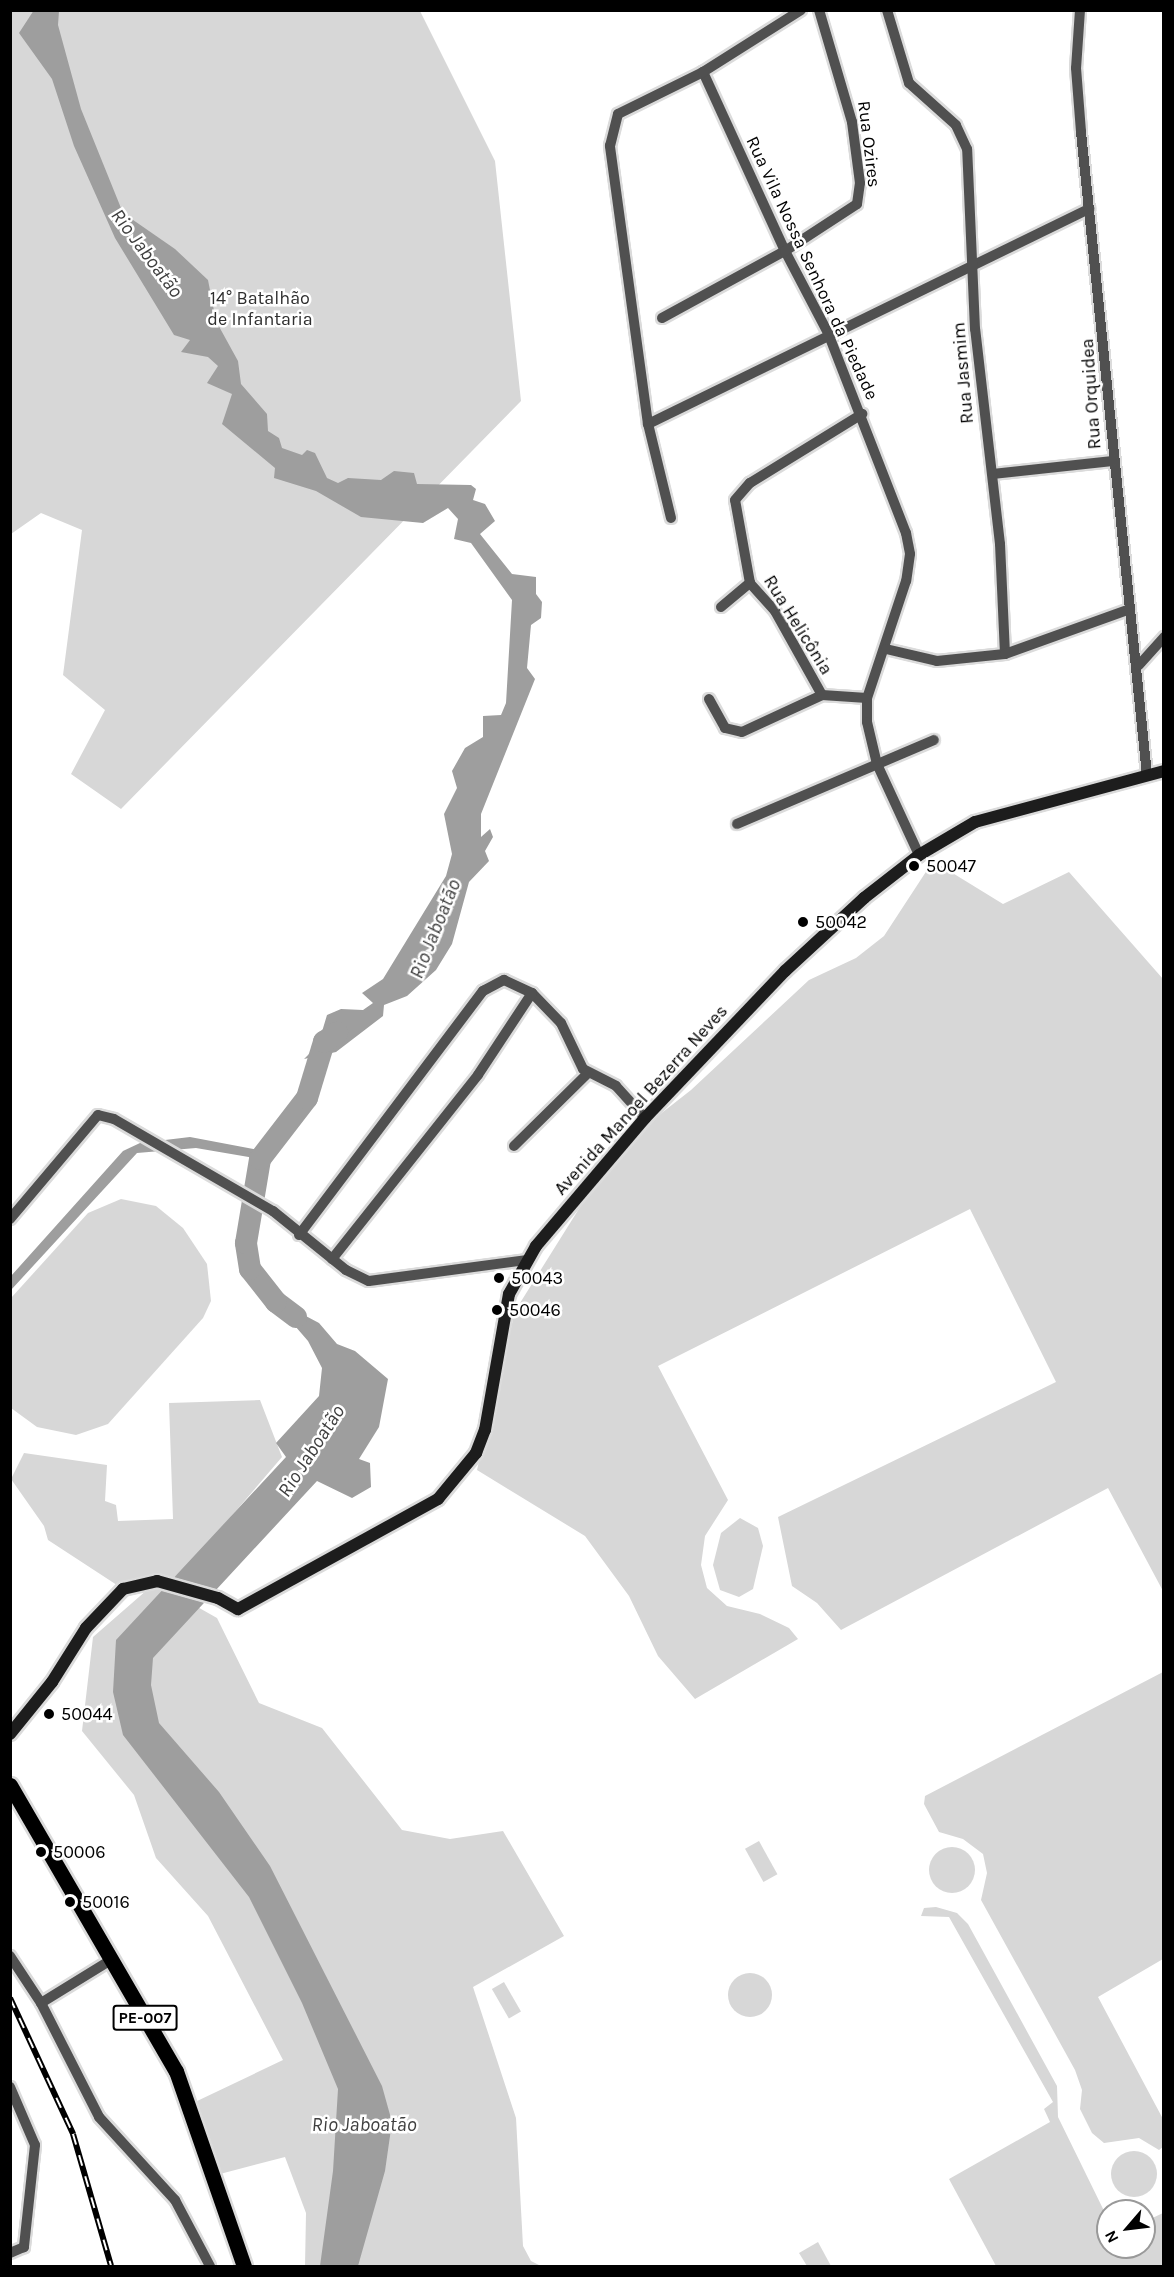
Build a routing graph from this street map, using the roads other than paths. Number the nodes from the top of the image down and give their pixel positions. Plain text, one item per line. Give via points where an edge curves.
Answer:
1 (801, 10) edge
2 (819, 10) edge
3 (887, 10) edge
4 (1080, 10) edge
5 (703, 72) junction
6 (1089, 209) junction
7 (785, 251) junction
8 (972, 268) junction
9 (662, 318) dead end
10 (828, 333) junction
11 (862, 414) junction
12 (648, 424) junction
13 (1112, 461) junction
14 (993, 474) junction
15 (671, 518) dead end
16 (750, 583) junction
17 (721, 607) dead end
18 (1130, 609) junction
19 (1164, 638) edge
20 (886, 648) junction
21 (1005, 654) junction
22 (1138, 664) junction
23 (822, 695) junction
24 (867, 698) junction
25 (709, 699) dead end
26 (934, 741) dead end
27 (877, 764) junction
28 (1164, 771) edge
29 (1147, 775) junction
30 (737, 824) dead end
31 (919, 855) junction
32 (532, 993) junction
33 (588, 1073) junction
34 (645, 1118) junction
35 (514, 1146) dead end
36 (10, 1219) edge
37 (299, 1235) junction
38 (332, 1260) junction
39 (526, 1260) junction
40 (10, 1734) edge
41 (10, 1785) edge
42 (10, 1956) edge
43 (111, 1960) junction
44 (41, 2002) junction
45 (12, 2094) edge
46 (186, 2217) junction
47 (10, 2253) edge
48 (202, 2266) edge
49 (210, 2266) edge
50 (243, 2266) edge

1 - 5 street
2 - 7 street, Rua Ozires via 852,122 860,194 857,204 841,217
3 - 8 street, Rua Jasmim via 909,83 950,118 965,140 971,171
4 - 6 street, Rua Orquidea via 1076,69
5 - 7 street, Rua Vila Nossa Senhora da Piedade
5 - 12 street via 618,114 610,146
6 - 8 street
6 - 13 street, Rua Orquidea
7 - 9 street, Rua Ozires
7 - 10 street, Rua Vila Nossa Senhora da Piedade
8 - 10 street
8 - 14 street, Rua Jasmim via 980,392
10 - 11 street, Rua Vila Nossa Senhora da Piedade
10 - 12 street
11 - 16 street, Rua Helicônia via 750,483 735,500
11 - 20 street, Rua Vila Nossa Senhora da Piedade via 898,504 910,554
12 - 15 street
13 - 14 street
13 - 18 street, Rua Orquidea
14 - 21 street, Rua Jasmim
16 - 17 street
16 - 23 street, Rua Helicônia via 775,611
18 - 21 street
18 - 22 street, Rua Orquidea
19 - 22 street
20 - 21 street via 938,661
20 - 24 street, Rua Vila Nossa Senhora da Piedade
22 - 29 street, Rua Orquidea
23 - 24 street
23 - 25 street via 742,732 725,728
24 - 27 street, Rua Vila Nossa Senhora da Piedade via 867,722
26 - 27 street
27 - 30 street
27 - 31 street, Rua Vila Nossa Senhora da Piedade
28 - 29 street, Avenida Manoel Bezerra Neves
29 - 31 street, Avenida Manoel Bezerra Neves via 1017,807 975,822
31 - 34 street, Avenida Manoel Bezerra Neves via 817,939
32 - 33 street via 561,1023
32 - 37 street via 504,980 483,991
32 - 38 street via 478,1075
33 - 34 street via 616,1086
33 - 35 street
34 - 39 street, Avenida Manoel Bezerra Neves
36 - 37 street via 98,1115 133,1129 273,1211
37 - 38 street
38 - 39 street via 357,1277 385,1282
39 - 40 street, Avenida Manoel Bezerra Neves via 502,1322 485,1430 459,1477 438,1499 238,1609 218,1598 166,1583 123,1589 86,1628 52,1682
41 - 43 main road, PE-007
42 - 44 street
43 - 44 street
43 - 50 main road, PE-007 via 176,2072
44 - 46 street via 104,2125 145,2164
45 - 47 street via 34,2137 24,2247
46 - 48 street
46 - 49 street

